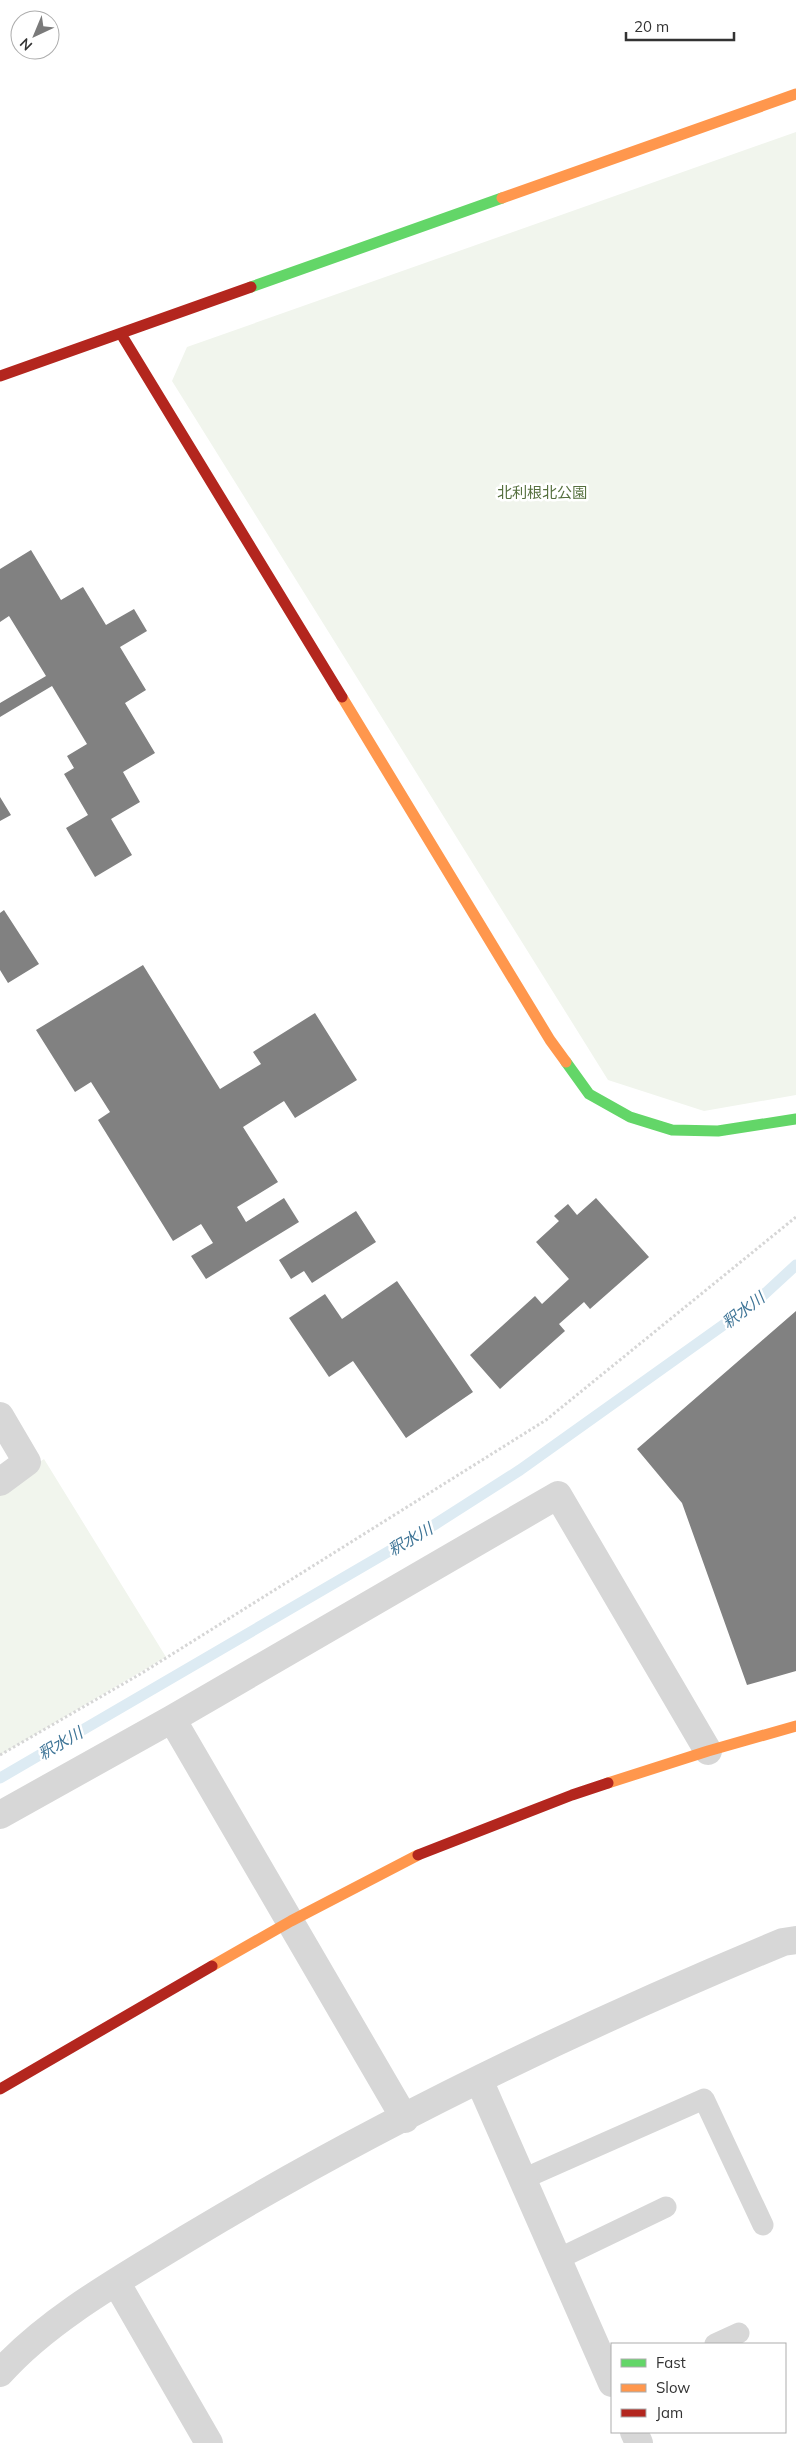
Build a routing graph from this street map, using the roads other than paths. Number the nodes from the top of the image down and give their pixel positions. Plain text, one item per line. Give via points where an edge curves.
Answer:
1 (796, 94) edge
2 (121, 334) junction
3 (0, 376) edge
4 (796, 1119) edge
5 (0, 1416) edge
6 (0, 1482) edge
7 (172, 1719) junction
8 (796, 1726) edge
9 (708, 1751) junction
10 (0, 1815) edge
11 (291, 1921) junction
12 (796, 1940) edge
13 (479, 2080) junction
14 (0, 2089) edge
15 (404, 2119) junction
16 (523, 2179) junction
17 (666, 2207) dead end
18 (763, 2225) dead end
19 (558, 2259) junction
20 (116, 2282) junction
21 (739, 2333) dead end
22 (717, 2343) edge
23 (0, 2373) edge
24 (611, 2381) edge
25 (209, 2443) edge

1 - 2 street
2 - 3 street
2 - 4 street via 550,1040 589,1094 630,1117 672,1130 718,1130
5 - 6 street via 27,1462
7 - 9 street via 558,1495
7 - 10 street
7 - 11 street
8 - 9 street
9 - 11 street via 572,1795 440,1845
11 - 14 street
11 - 15 street
12 - 13 street via 783,1942 654,1996
13 - 15 street
13 - 16 street
15 - 20 street via 314,2165
16 - 18 lane via 704,2098
16 - 19 street
17 - 19 lane
19 - 24 street
20 - 23 street via 15,2357
20 - 25 street
21 - 22 lane

